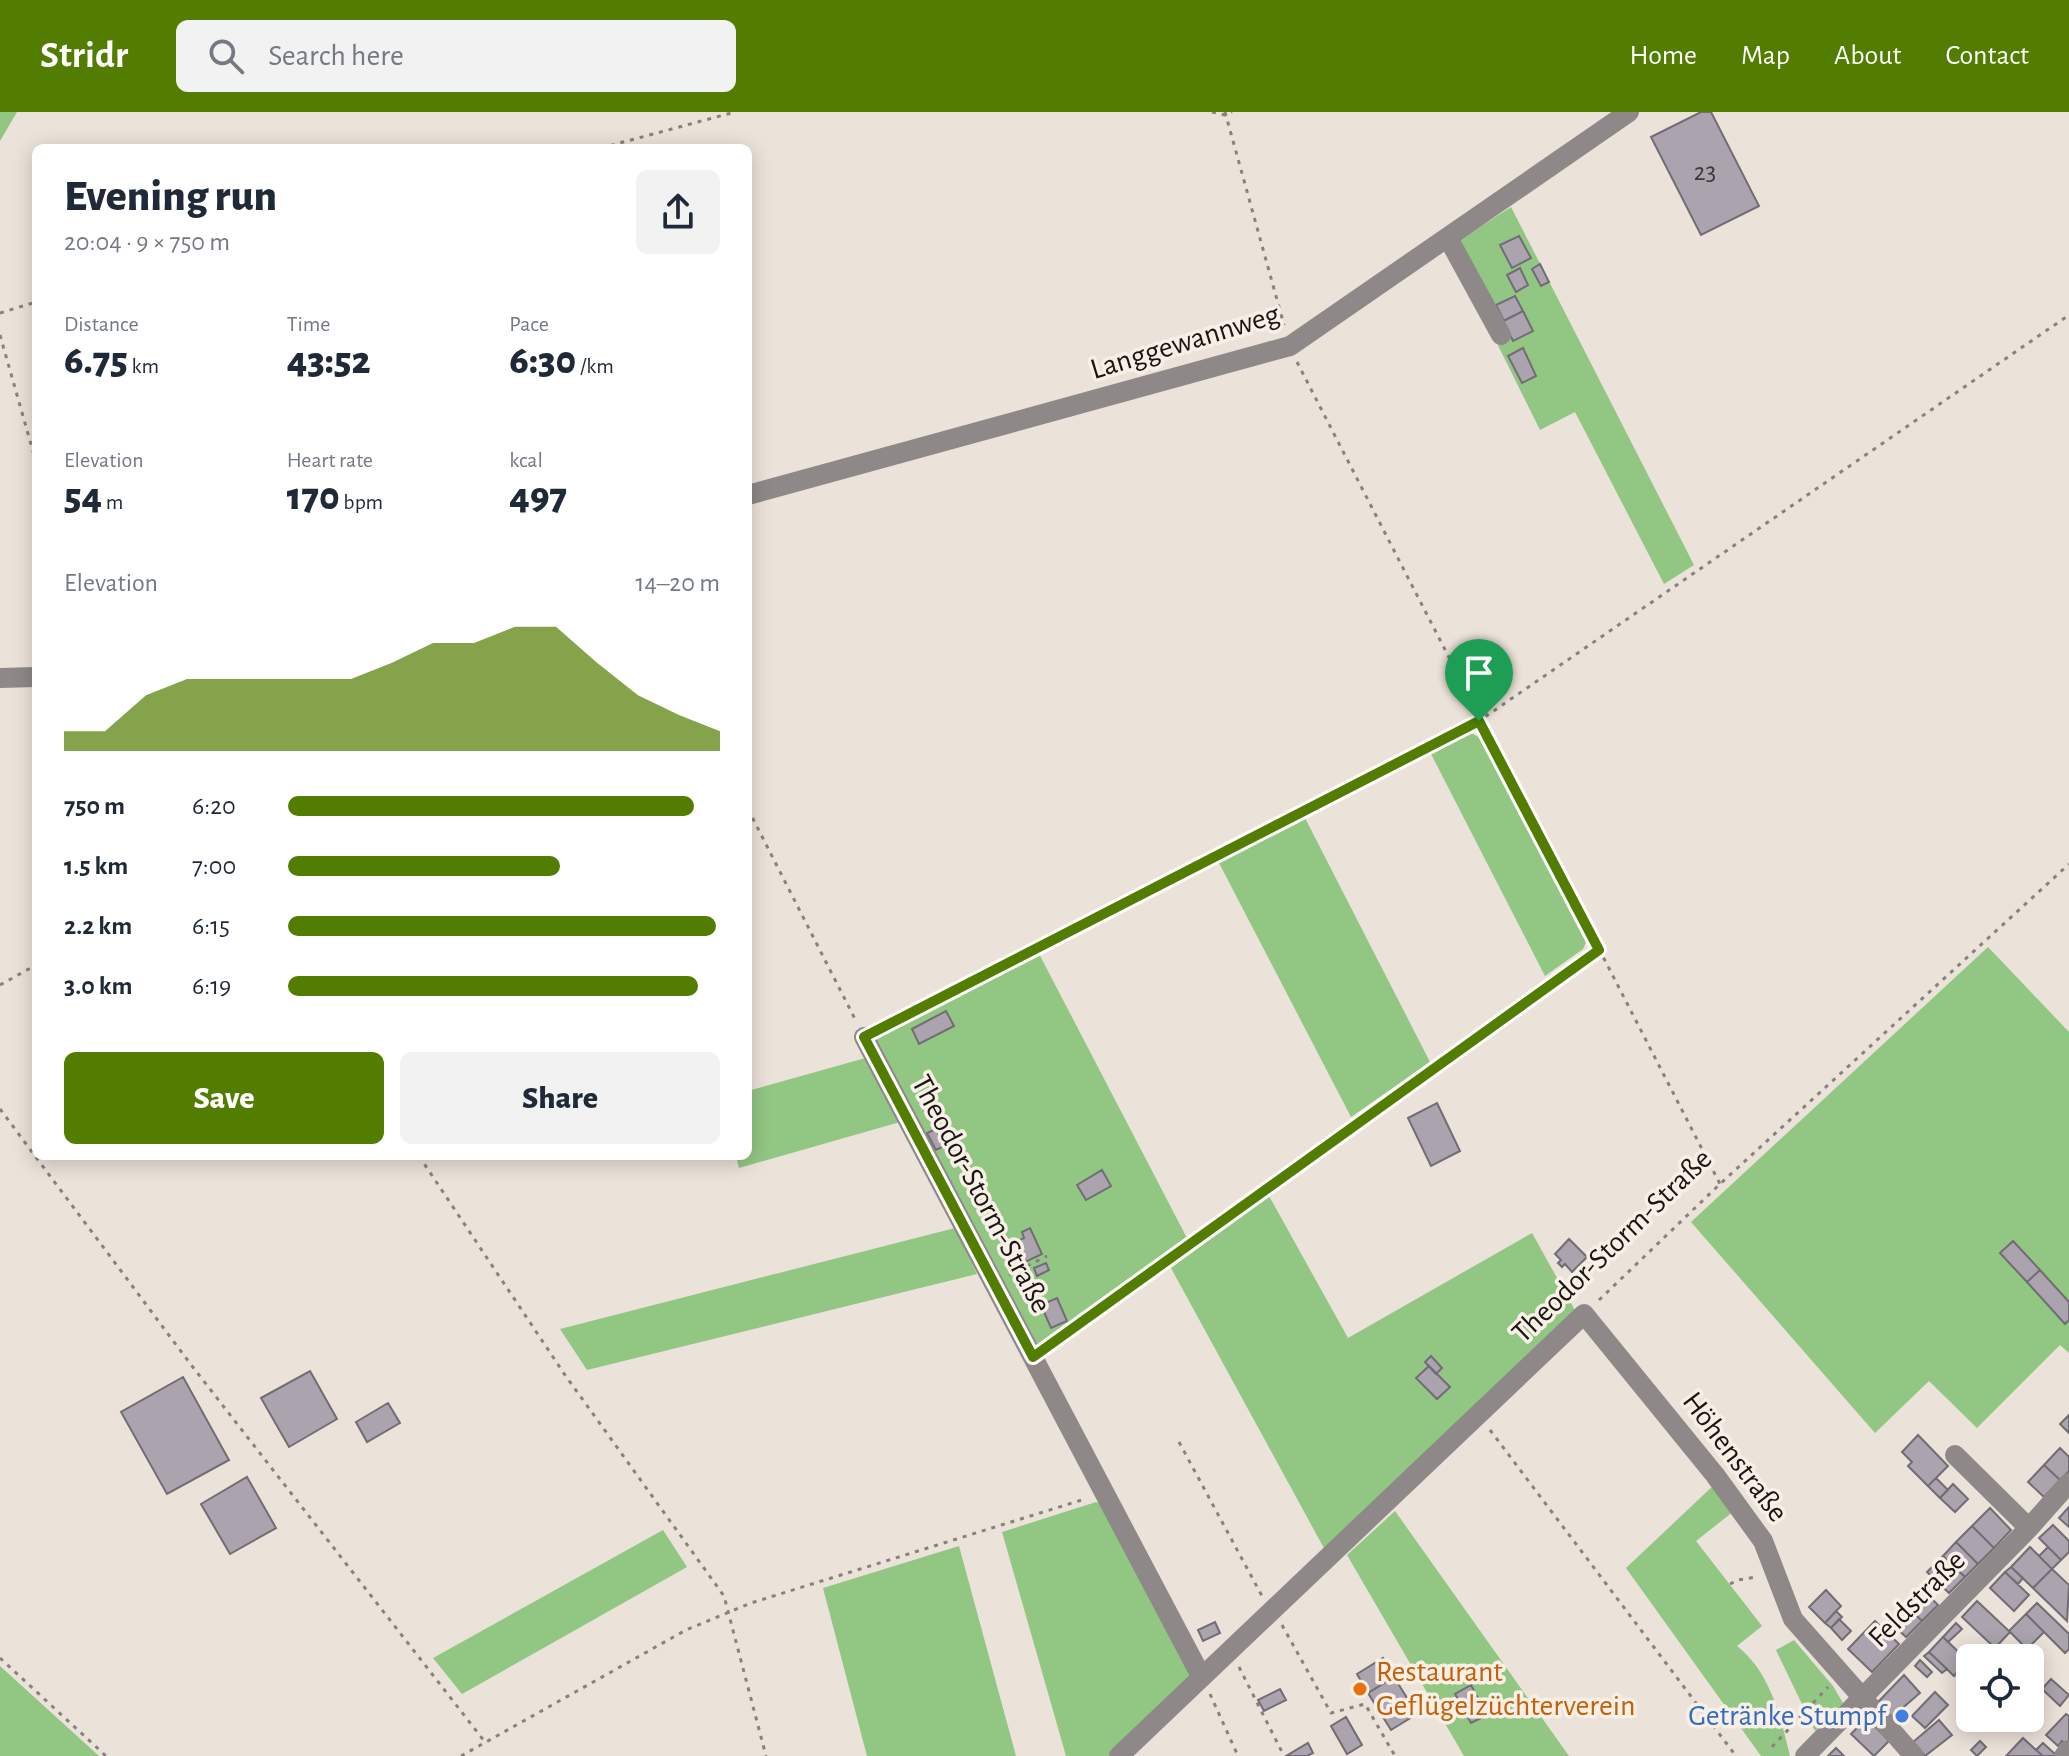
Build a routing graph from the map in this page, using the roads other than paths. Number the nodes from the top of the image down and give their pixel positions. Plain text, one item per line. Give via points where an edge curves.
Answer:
1 (1629, 112) edge
2 (1448, 238) junction
3 (1501, 335) dead end
4 (752, 494) edge
5 (32, 677) edge
6 (0, 678) edge
7 (864, 1037) road end
8 (1584, 1314) joint
9 (1955, 1455) dead end
10 (2069, 1483) edge
11 (2029, 1528) junction
12 (1201, 1676) junction
13 (1863, 1696) junction
14 (2069, 1750) edge
15 (1119, 1756) edge
16 (1805, 1756) edge
17 (1914, 1756) edge
18 (2064, 1756) edge

1 - 2 street, Langgewannweg
2 - 3 street
2 - 4 street, Langgewannweg via 1290,346
5 - 6 street
7 - 12 street, Theodor-Storm-Straße
8 - 12 street, Theodor-Storm-Straße
8 - 13 street, Höhenstraße via 1763,1541 1793,1619
9 - 11 street
10 - 11 street, Feldstraße
11 - 13 street, Feldstraße
12 - 15 street, Theodor-Storm-Straße
13 - 16 street, Feldstraße
13 - 17 street, Höhenstraße
14 - 18 street

